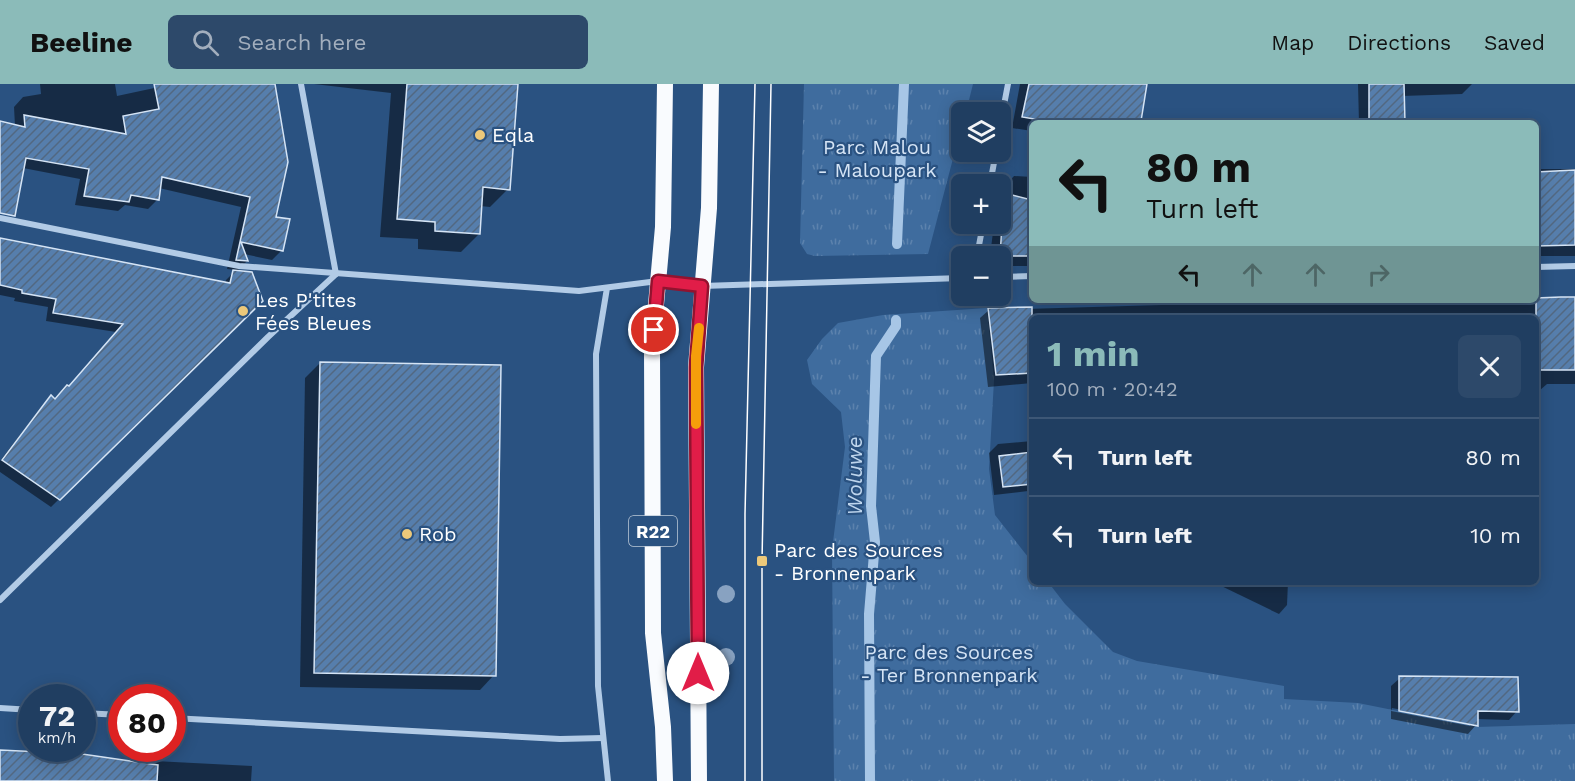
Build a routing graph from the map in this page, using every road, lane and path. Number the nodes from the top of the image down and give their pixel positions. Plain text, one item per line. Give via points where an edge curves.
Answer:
1 (301, 84) edge
2 (665, 84) edge
3 (711, 84) edge
4 (1008, 84) edge
5 (1005, 102) edge
6 (0, 218) edge
7 (1575, 266) edge
8 (1539, 267) edge
9 (336, 274) junction
10 (1029, 276) edge
11 (1011, 277) edge
12 (951, 278) edge
13 (658, 281) junction
14 (702, 286) junction
15 (607, 288) junction
16 (0, 600) edge
17 (0, 708) edge
18 (18, 709) edge
19 (186, 719) edge
20 (603, 738) junction
21 (608, 781) edge
22 (665, 781) edge
23 (699, 781) edge

1 - 9 street
2 - 13 highway, R22 via 663,227
3 - 14 highway, R22 via 709,208
4 - 5 street
6 - 9 street via 239,266
7 - 8 street
9 - 15 street via 579,291
9 - 16 street
10 - 11 street
12 - 14 street
13 - 14 street
13 - 15 street
13 - 22 highway, R22 via 652,349 653,633
14 - 23 highway, R22 via 696,367
15 - 20 street via 596,354 598,686
17 - 18 street
19 - 20 street
20 - 21 street

